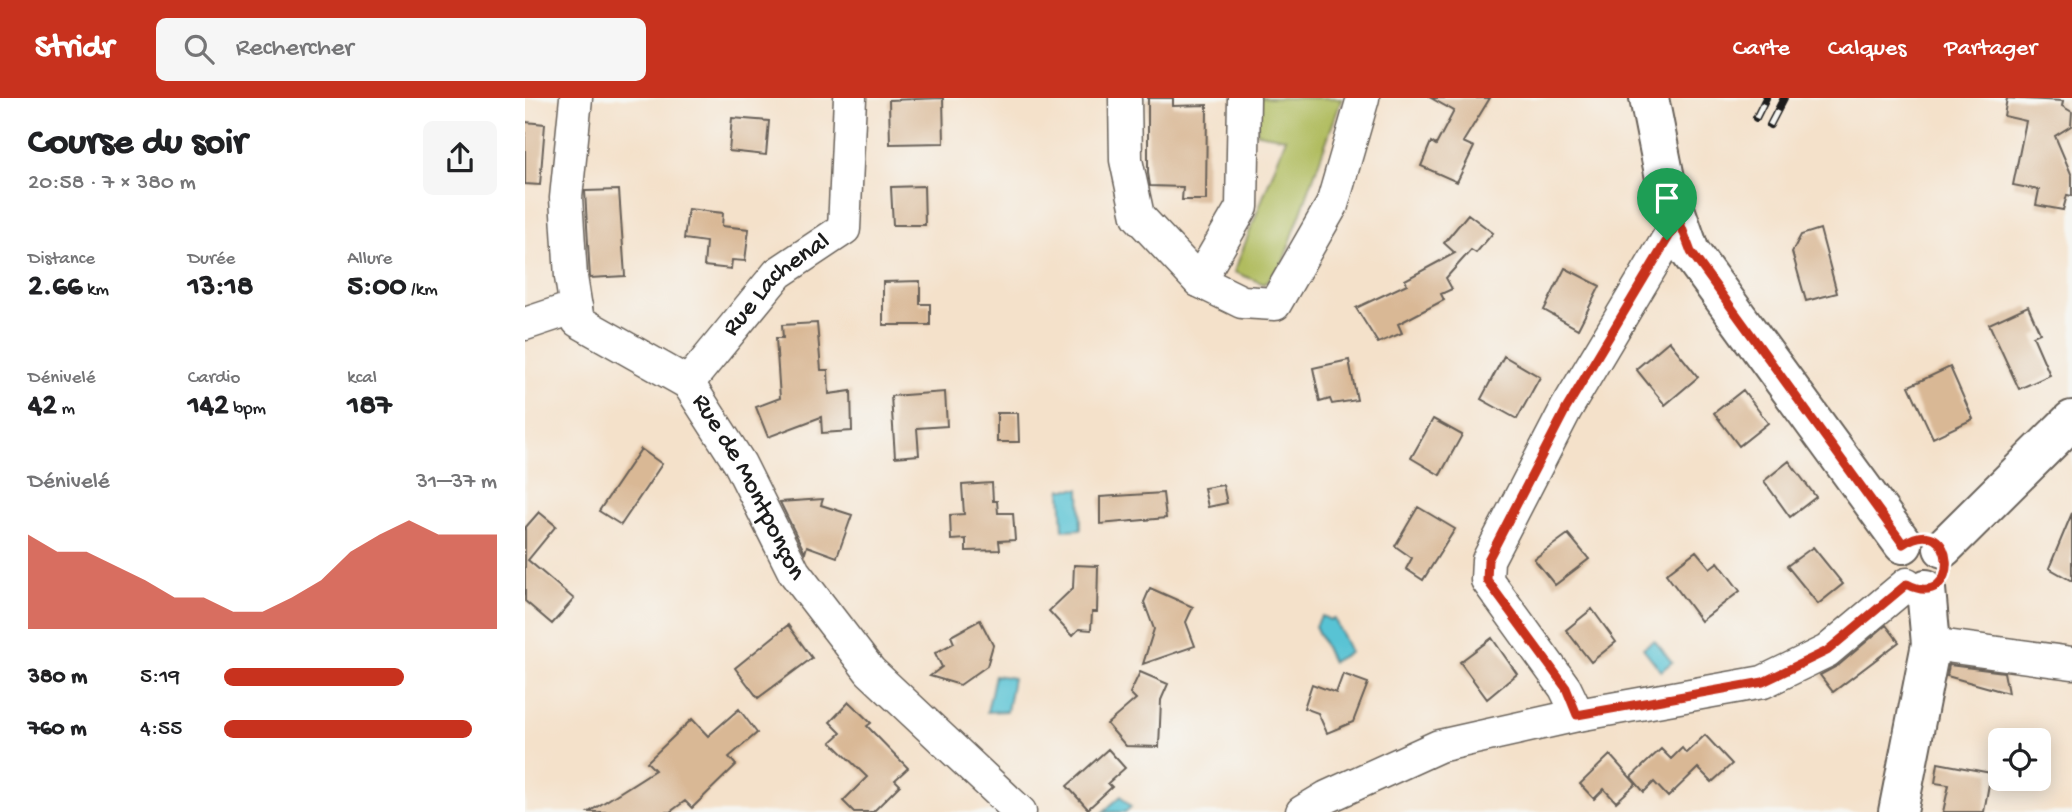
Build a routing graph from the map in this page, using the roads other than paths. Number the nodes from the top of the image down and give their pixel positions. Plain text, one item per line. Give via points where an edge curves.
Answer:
1 (576, 98) edge
2 (850, 98) edge
3 (1125, 98) edge
4 (1244, 98) edge
5 (1363, 98) edge
6 (1649, 98) edge
7 (1679, 220) junction
8 (1199, 281) junction
9 (576, 307) junction
10 (525, 324) edge
11 (688, 383) junction
12 (2072, 420) edge
13 (1903, 544) junction
14 (1943, 548) junction
15 (1917, 586) junction
16 (1931, 644) junction
17 (2072, 663) edge
18 (1577, 715) junction
19 (1020, 812) edge
20 (1302, 812) edge
21 (1898, 812) edge

1 - 9 street via 566,198
2 - 11 street, Rue Lachenal via 844,229 778,273
3 - 8 street via 1126,160 1138,216
4 - 8 street via 1242,207
5 - 8 street via 1332,205 1275,303 1242,302
6 - 7 street via 1666,183
7 - 13 street via 1691,252
7 - 18 street via 1566,409 1488,560 1487,580 1566,688
9 - 10 street
9 - 11 street, Rue de Montponçon via 578,321
11 - 19 street, Rue de Montponçon via 740,464 794,572 870,671
12 - 14 street
13 - 14 street via 1924,537
13 - 15 street via 1896,565
14 - 15 street via 1946,573 1941,580
15 - 16 street
15 - 18 street via 1827,651 1763,682
16 - 17 street
16 - 21 street
18 - 20 street via 1440,746

